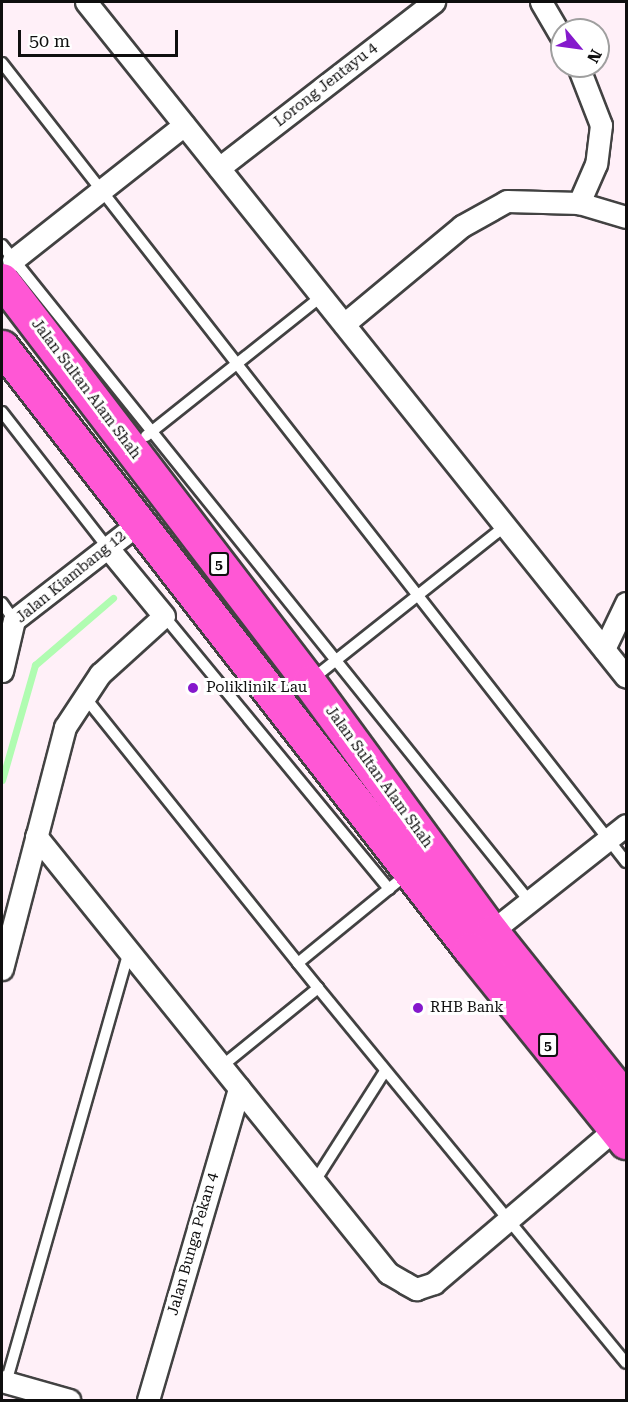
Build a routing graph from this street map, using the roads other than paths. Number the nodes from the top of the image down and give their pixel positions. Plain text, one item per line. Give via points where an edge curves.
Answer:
1 (434, 2) edge
2 (542, 2) edge
3 (93, 4) edge
4 (551, 18) edge
5 (2, 63) edge
6 (583, 78) edge
7 (184, 125) junction
8 (219, 168) junction
9 (101, 190) junction
10 (579, 203) junction
11 (627, 217) edge
12 (5, 262) edge
13 (322, 296) junction
14 (344, 324) junction
15 (2, 347) edge
16 (236, 364) junction
17 (2, 412) edge
18 (140, 440) junction
19 (138, 523) junction
20 (504, 527) junction
21 (108, 548) junction
22 (418, 596) junction
23 (627, 603) edge
24 (8, 612) edge
25 (164, 616) junction
26 (604, 649) junction
27 (335, 661) junction
28 (2, 671) edge
29 (627, 677) edge
30 (309, 682) junction
31 (83, 696) junction
32 (627, 825) edge
33 (36, 836) junction
34 (609, 840) junction
35 (627, 862) edge
36 (399, 880) junction
37 (530, 902) junction
38 (481, 940) junction
39 (129, 951) junction
40 (298, 963) junction
41 (2, 969) edge
42 (318, 988) junction
43 (222, 1066) junction
44 (385, 1071) junction
45 (239, 1088) junction
46 (623, 1124) edge
47 (315, 1181) junction
48 (506, 1222) junction
49 (627, 1363) edge
50 (4, 1382) edge
51 (69, 1401) edge
52 (148, 1401) edge

1 - 8 street, Lorong Jentayu 4
2 - 4 street
3 - 7 street
5 - 9 lane
6 - 10 street via 601,125 596,164
7 - 8 street
7 - 9 street
8 - 13 street
9 - 12 street
9 - 16 lane
10 - 11 street
10 - 14 street via 531,199 490,208
12 - 18 highway, Jalan Sultan Alam Shah / 5
13 - 14 street
13 - 16 lane
14 - 20 street
15 - 19 highway, Jalan Sultan Alam Shah / 5
16 - 18 lane
16 - 22 lane
17 - 21 lane
18 - 27 lane
18 - 30 highway, Jalan Sultan Alam Shah / 5
19 - 21 street, Jalan Kiambang 12
19 - 36 highway, Jalan Sultan Alam Shah / 5
20 - 22 lane
20 - 26 street
21 - 24 street, Jalan Kiambang 12
21 - 25 street
22 - 27 lane
22 - 34 lane
23 - 26 street
24 - 28 street, Jalan Kiambang 12
25 - 31 street via 99,674
25 - 36 lane
26 - 29 street
27 - 30 lane
27 - 37 lane
30 - 38 highway, Jalan Sultan Alam Shah / 5
31 - 33 street via 65,727
31 - 40 lane
32 - 34 street
33 - 39 street
33 - 41 street
34 - 35 lane
34 - 37 street
36 - 38 highway, Jalan Sultan Alam Shah / 5
36 - 40 lane
37 - 38 street
38 - 46 highway, Jalan Sultan Alam Shah / 5
39 - 43 street
39 - 50 lane
40 - 42 lane
42 - 43 lane
42 - 44 lane
43 - 45 street
44 - 47 lane
44 - 48 lane
45 - 47 street
45 - 52 street, Jalan Bunga Pekan 4
46 - 48 street
47 - 48 street via 388,1273 416,1289 434,1283
48 - 49 lane
50 - 51 street

